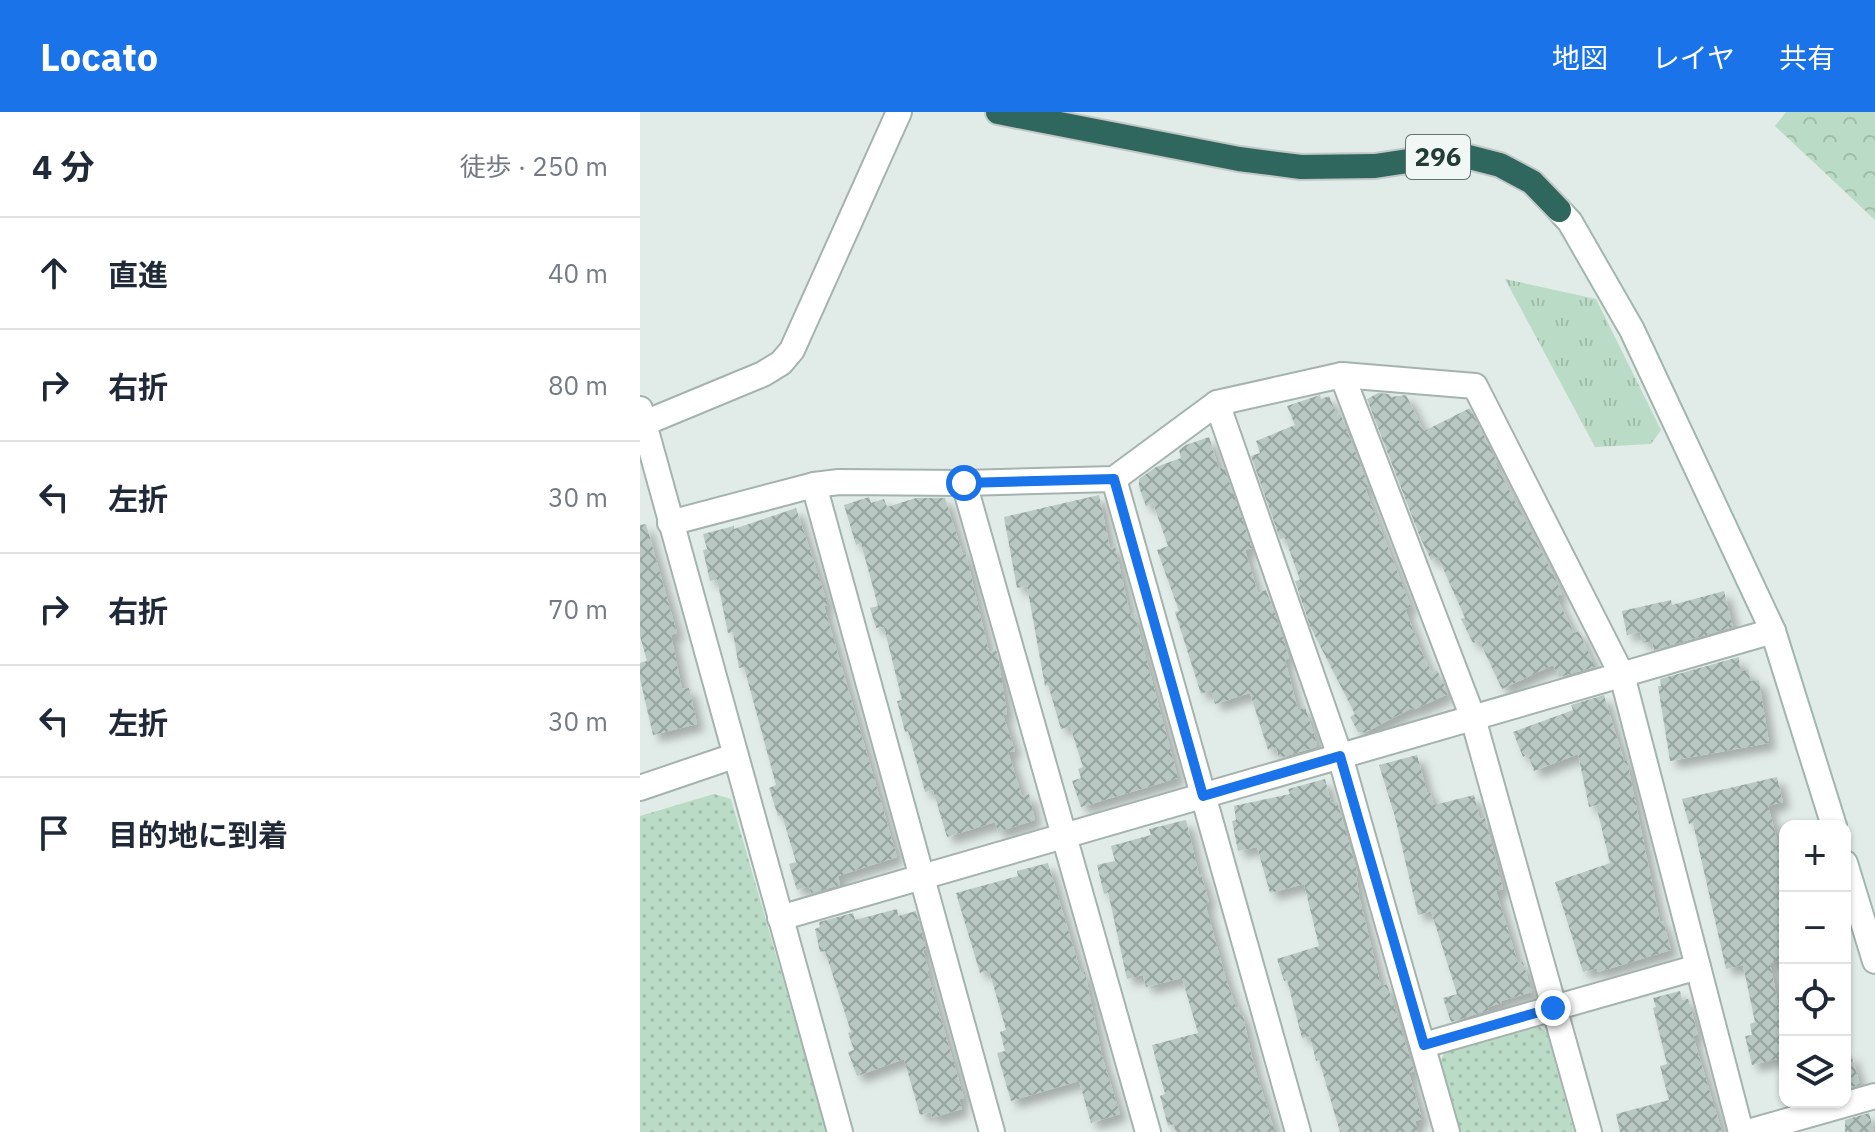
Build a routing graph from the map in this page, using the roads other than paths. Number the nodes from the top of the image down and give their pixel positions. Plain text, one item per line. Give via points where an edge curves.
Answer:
1 (899, 112) edge
2 (998, 112) edge
3 (1559, 210) joint
4 (1342, 375) junction
5 (1217, 403) junction
6 (641, 419) edge
7 (1114, 479) junction
8 (964, 483) junction
9 (814, 485) junction
10 (670, 523) junction
11 (1773, 631) junction
12 (1622, 675) junction
13 (1473, 718) junction
14 (734, 756) junction
15 (1340, 756) junction
16 (640, 788) edge
17 (1203, 796) junction
18 (1832, 820) edge
19 (1064, 836) junction
20 (922, 877) junction
21 (1851, 883) edge
22 (780, 918) junction
23 (1875, 961) edge
24 (1698, 967) junction
25 (1553, 1008) junction
26 (1424, 1045) junction
27 (1875, 1096) edge
28 (840, 1132) edge
29 (992, 1132) edge
30 (1148, 1132) edge
31 (1298, 1132) edge
32 (1447, 1132) edge
33 (1589, 1132) edge
34 (1741, 1132) edge
35 (1748, 1132) edge

1 - 6 street via 787,356 763,374
2 - 3 highway, 296 via 1301,167 1469,157 1532,182
3 - 11 street via 1632,330
4 - 5 street
4 - 12 street via 1475,386
4 - 13 street
5 - 7 street
5 - 15 street
6 - 10 street
7 - 8 street
7 - 17 street
8 - 9 street
8 - 19 street
9 - 10 street
9 - 20 street
10 - 14 street
11 - 12 street
11 - 18 street
12 - 13 street
12 - 24 street
13 - 15 street
13 - 25 street
14 - 16 street
14 - 22 street
15 - 17 street
15 - 26 street
17 - 19 street
17 - 31 street
19 - 20 street
19 - 30 street
20 - 22 street
20 - 29 street
21 - 23 street
22 - 28 street
24 - 25 street
24 - 34 street
25 - 26 street
25 - 33 street
26 - 32 street
27 - 35 street

